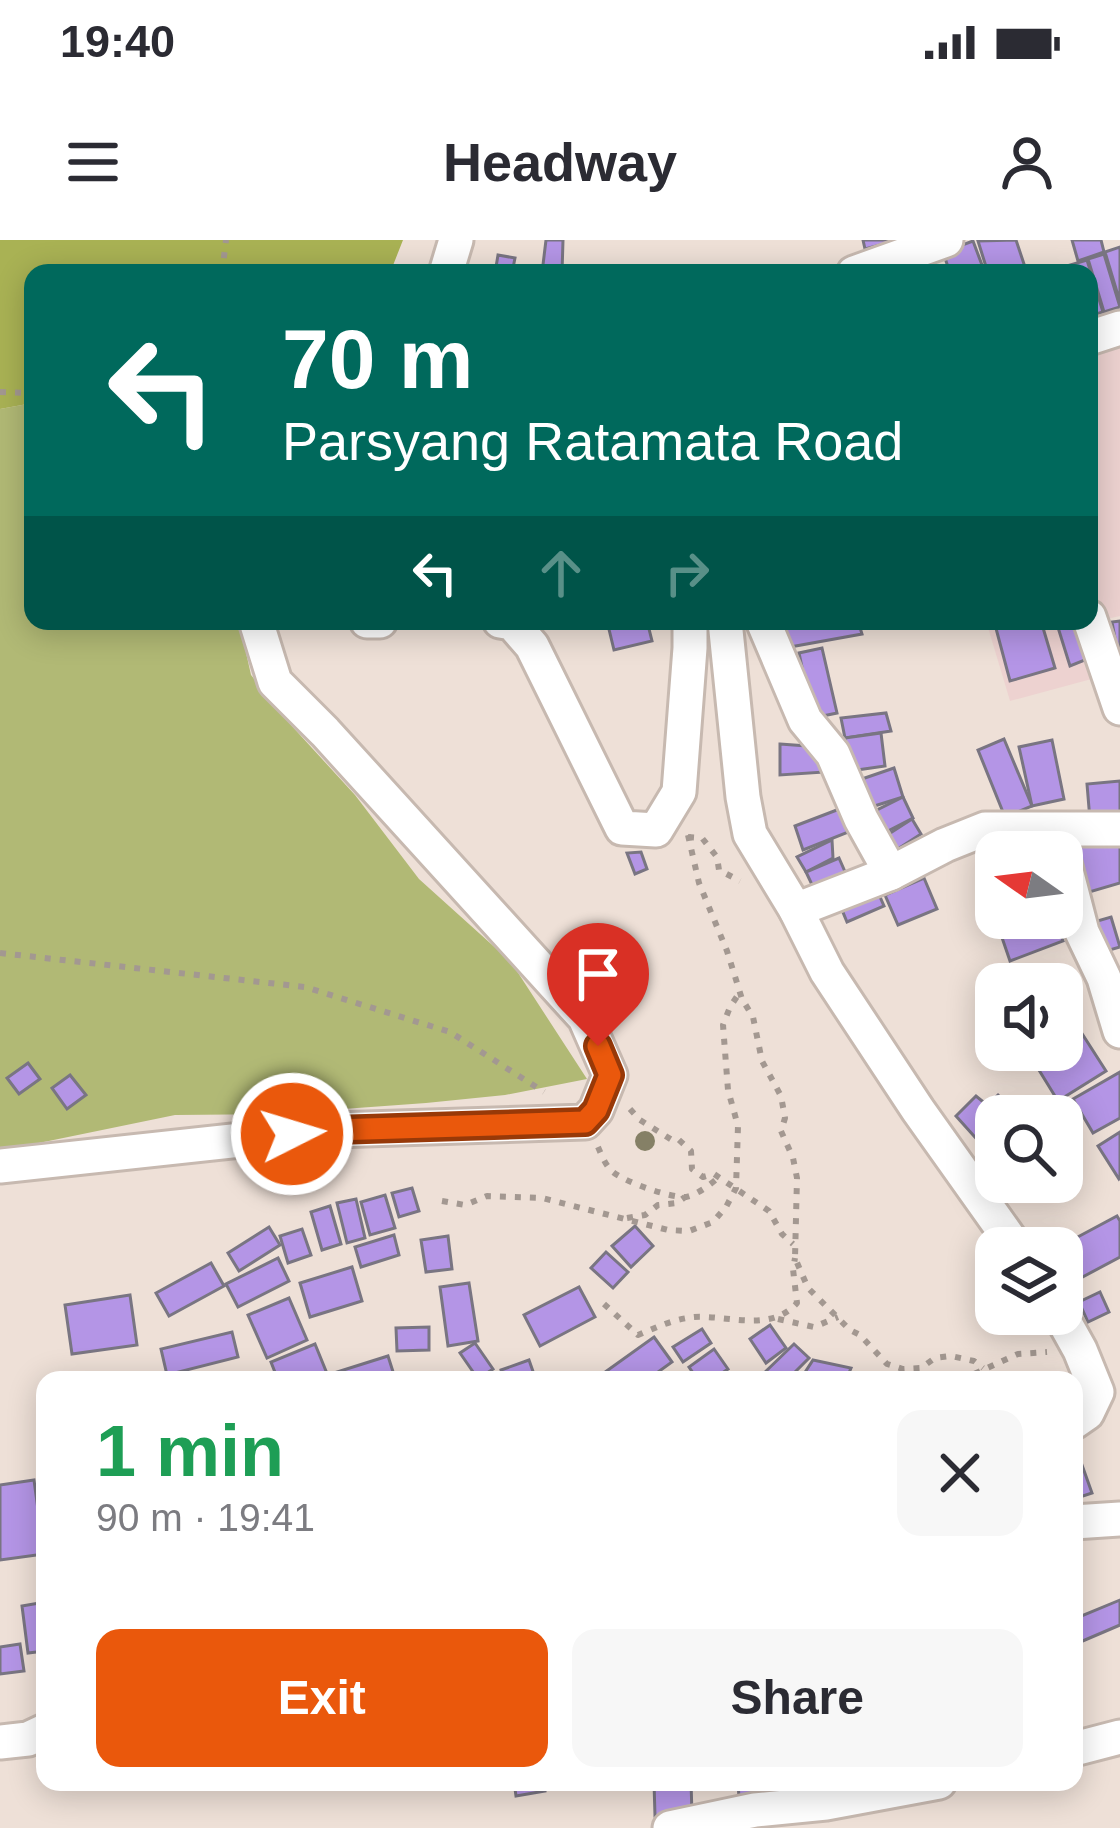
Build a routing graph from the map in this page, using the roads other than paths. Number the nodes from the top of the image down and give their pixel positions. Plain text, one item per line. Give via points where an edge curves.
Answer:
1 (946, 240) edge
2 (879, 264) edge
3 (259, 630) edge
4 (518, 630) edge
5 (689, 630) edge
6 (726, 630) edge
7 (767, 630) edge
8 (1094, 630) edge
9 (1120, 708) edge
10 (1120, 829) edge
11 (975, 833) edge
12 (1083, 839) edge
13 (892, 873) junction
14 (796, 910) junction
15 (1083, 934) edge
16 (1120, 1031) edge
17 (0, 1166) edge
18 (1001, 1227) edge
19 (1072, 1335) edge
20 (1083, 1416) edge
21 (1120, 1519) edge
22 (1083, 1521) edge
23 (36, 1735) edge
24 (1120, 1737) edge
25 (0, 1742) edge
26 (1083, 1747) edge
27 (891, 1791) edge
28 (670, 1828) edge

1 - 2 street
3 - 17 street via 275,682 585,1018 610,1075 596,1110 585,1122 334,1130
4 - 5 street via 622,828 656,830 679,792
6 - 14 street via 750,833
7 - 13 street via 805,720 833,754
8 - 9 street
10 - 12 street
11 - 13 street
13 - 14 street
14 - 18 street via 826,972
15 - 16 street
19 - 20 street via 1097,1392
21 - 22 street
23 - 25 street
24 - 26 street
27 - 28 street

